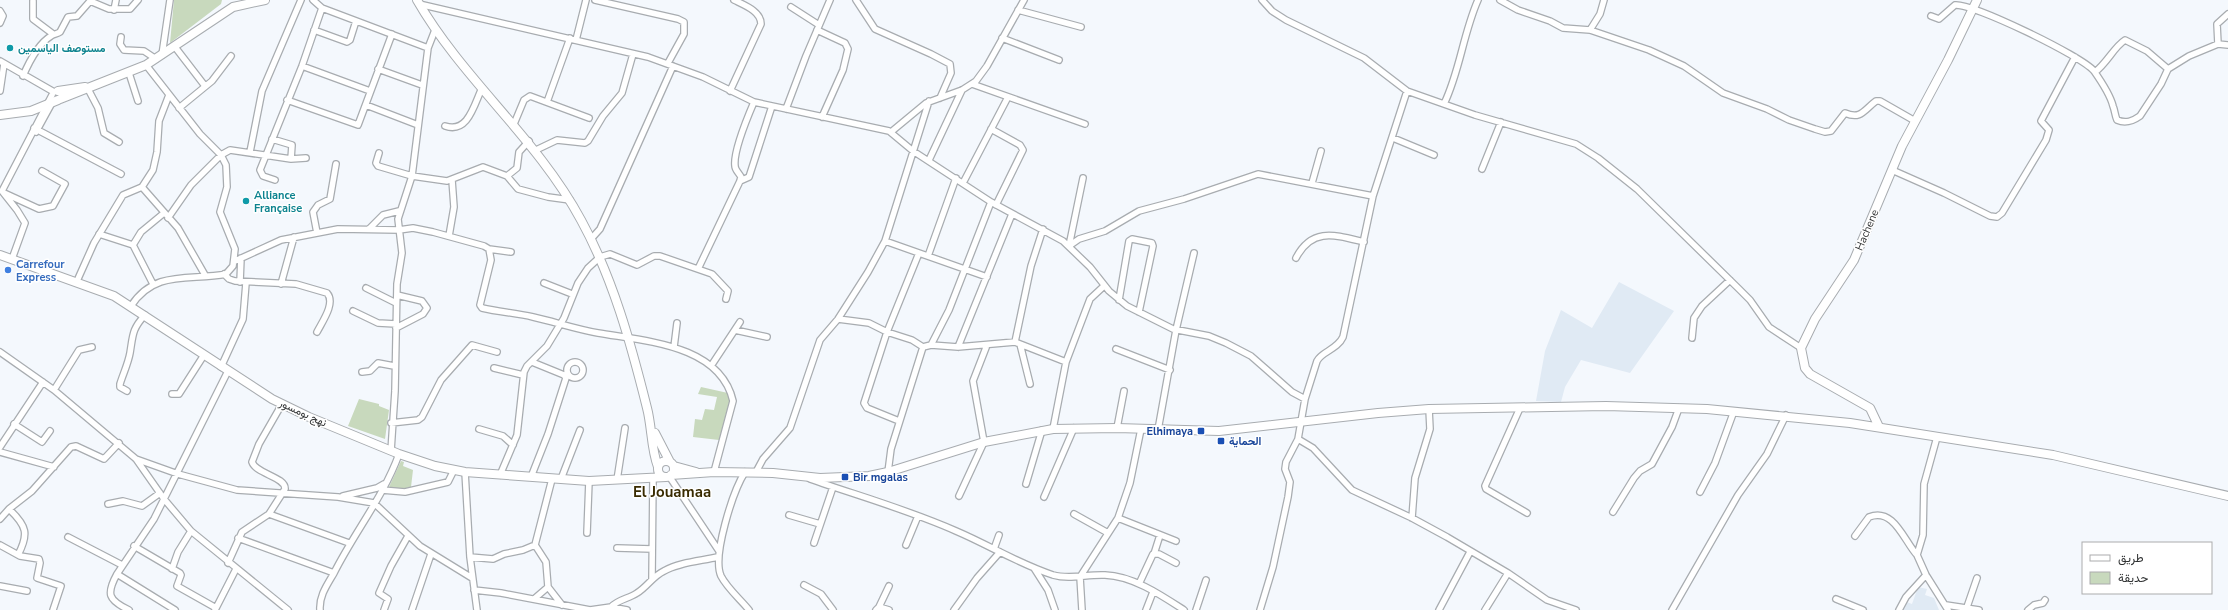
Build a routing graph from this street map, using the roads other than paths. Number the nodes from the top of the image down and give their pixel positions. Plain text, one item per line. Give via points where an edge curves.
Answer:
1 (32, 0) edge
2 (91, 0) edge
3 (116, 0) edge
4 (138, 0) edge
5 (170, 0) edge
6 (265, 0) edge
7 (301, 0) edge
8 (313, 0) edge
9 (586, 0) edge
10 (595, 0) edge
11 (734, 0) edge
12 (830, 0) edge
13 (856, 0) edge
14 (1024, 0) edge
15 (1262, 0) edge
16 (1478, 0) edge
17 (1500, 0) edge
18 (1604, 0) edge
19 (247, 1) edge
20 (420, 2) edge
21 (1509, 2) edge
22 (231, 4) edge
23 (1976, 4) edge
24 (790, 7) dead end
25 (322, 8) junction
26 (114, 10) junction
27 (1018, 10) junction
28 (0, 11) edge
29 (2228, 14) edge
30 (1931, 16) dead end
31 (356, 21) junction
32 (0, 23) edge
33 (818, 27) junction
34 (1081, 27) dead end
35 (314, 30) junction
36 (435, 30) junction
37 (1590, 30) junction
38 (53, 34) junction
39 (392, 34) junction
40 (121, 37) dead end
41 (570, 38) junction
42 (1002, 38) junction
43 (576, 40) junction
44 (2218, 44) junction
45 (2228, 45) edge
46 (175, 47) junction
47 (428, 48) junction
48 (633, 54) junction
49 (231, 56) dead end
50 (159, 57) junction
51 (2075, 57) junction
52 (1059, 60) dead end
53 (2, 62) edge
54 (670, 64) junction
55 (146, 65) junction
56 (302, 66) junction
57 (378, 69) junction
58 (2168, 69) junction
59 (2095, 72) junction
60 (129, 73) junction
61 (23, 76) junction
62 (972, 84) junction
63 (422, 85) junction
64 (205, 86) junction
65 (88, 88) junction
66 (482, 88) junction
67 (962, 90) junction
68 (0, 91) edge
69 (370, 91) junction
70 (730, 91) junction
71 (1408, 91) junction
72 (169, 95) junction
73 (1008, 97) junction
74 (54, 98) junction
75 (940, 98) junction
76 (287, 100) junction
77 (138, 101) dead end
78 (547, 102) junction
79 (754, 102) junction
80 (929, 102) junction
81 (1444, 104) junction
82 (366, 105) junction
83 (772, 106) junction
84 (179, 108) junction
85 (786, 109) junction
86 (0, 116) edge
87 (822, 117) junction
88 (589, 118) dead end
89 (1915, 121) junction
90 (1501, 122) junction
91 (514, 124) junction
92 (1085, 124) dead end
93 (418, 125) junction
94 (445, 126) dead end
95 (991, 129) junction
96 (34, 131) junction
97 (891, 132) junction
98 (1393, 138) junction
99 (272, 139) junction
100 (529, 141) junction
101 (119, 142) dead end
102 (536, 150) junction
103 (913, 151) junction
104 (250, 152) junction
105 (1321, 152) dead end
106 (379, 153) dead end
107 (221, 155) junction
108 (264, 155) junction
109 (1434, 155) dead end
110 (306, 158) dead end
111 (291, 159) junction
112 (929, 160) junction
113 (336, 164) dead end
114 (1482, 169) dead end
115 (42, 170) dead end
116 (1892, 170) junction
117 (121, 174) dead end
118 (412, 176) junction
119 (507, 176) junction
120 (956, 178) junction
121 (1083, 178) dead end
122 (275, 180) dead end
123 (452, 180) junction
124 (740, 181) junction
125 (963, 183) junction
126 (1312, 183) junction
127 (142, 187) junction
128 (2, 193) edge
129 (1373, 196) junction
130 (570, 200) junction
131 (994, 204) junction
132 (399, 211) junction
133 (1012, 214) junction
134 (166, 216) junction
135 (369, 229) junction
136 (399, 230) junction
137 (1043, 230) junction
138 (317, 233) junction
139 (99, 234) junction
140 (449, 236) junction
141 (294, 237) junction
142 (591, 239) junction
143 (885, 241) junction
144 (1364, 242) junction
145 (133, 245) junction
146 (1069, 246) junction
147 (489, 249) junction
148 (511, 252) dead end
149 (919, 253) junction
150 (1194, 253) dead end
151 (0, 255) edge
152 (928, 256) junction
153 (600, 257) junction
154 (241, 258) junction
155 (1296, 258) dead end
156 (12, 259) junction
157 (234, 261) junction
158 (965, 268) junction
159 (698, 269) junction
160 (224, 274) junction
161 (205, 275) junction
162 (987, 277) junction
163 (1730, 280) junction
164 (77, 281) junction
165 (243, 282) junction
166 (544, 283) dead end
167 (153, 284) junction
168 (281, 284) junction
169 (1104, 286) junction
170 (366, 288) dead end
171 (572, 294) junction
172 (397, 295) junction
173 (726, 299) dead end
174 (1119, 300) junction
175 (396, 303) junction
176 (131, 306) junction
177 (353, 311) dead end
178 (1139, 312) junction
179 (145, 315) junction
180 (838, 319) junction
181 (677, 322) dead end
182 (740, 322) dead end
183 (559, 324) junction
184 (396, 326) junction
185 (735, 330) junction
186 (1176, 330) junction
187 (316, 332) dead end
188 (887, 332) junction
189 (627, 337) junction
190 (767, 337) dead end
191 (1692, 338) dead end
192 (1018, 343) junction
193 (931, 345) junction
194 (987, 345) junction
195 (92, 347) dead end
196 (674, 347) junction
197 (923, 347) junction
198 (958, 347) junction
199 (1801, 348) junction
200 (1116, 349) dead end
201 (0, 352) edge
202 (497, 352) dead end
203 (204, 355) junction
204 (532, 362) junction
205 (1066, 362) junction
206 (394, 366) junction
207 (711, 366) junction
208 (494, 368) dead end
209 (225, 369) junction
210 (1170, 370) junction
211 (362, 372) dead end
212 (523, 375) junction
213 (43, 382) junction
214 (1030, 384) dead end
215 (54, 390) junction
216 (127, 391) dead end
217 (1124, 391) dead end
218 (172, 394) dead end
219 (1304, 399) junction
220 (282, 404) junction
221 (1520, 408) junction
222 (1679, 408) junction
223 (1430, 409) junction
224 (1734, 411) junction
225 (1786, 415) junction
226 (649, 417) junction
227 (899, 421) junction
228 (1300, 423) junction
229 (14, 424) junction
230 (391, 424) junction
231 (1879, 427) junction
232 (479, 428) dead end
233 (625, 428) dead end
234 (1074, 428) junction
235 (1118, 428) junction
236 (1054, 429) junction
237 (1141, 429) junction
238 (580, 430) dead end
239 (1042, 430) junction
240 (1158, 430) junction
241 (50, 431) dead end
242 (1937, 437) junction
243 (1298, 438) junction
244 (984, 442) junction
245 (119, 444) junction
246 (513, 445) junction
247 (0, 447) edge
248 (0, 452) edge
249 (395, 452) junction
250 (136, 459) junction
251 (672, 464) junction
252 (54, 467) junction
253 (658, 468) junction
254 (454, 470) junction
255 (465, 472) junction
256 (698, 472) junction
257 (714, 472) junction
258 (745, 472) junction
259 (756, 472) junction
260 (888, 472) junction
261 (178, 474) junction
262 (500, 475) junction
263 (669, 476) junction
264 (799, 476) junction
265 (531, 477) junction
266 (652, 478) junction
267 (552, 479) junction
268 (561, 479) junction
269 (635, 479) junction
270 (617, 480) junction
271 (589, 481) junction
272 (1026, 484) dead end
273 (383, 487) junction
274 (833, 487) junction
275 (1700, 492) dead end
276 (160, 493) junction
277 (282, 494) junction
278 (959, 496) dead end
279 (2228, 496) edge
280 (338, 497) junction
281 (1044, 497) dead end
282 (164, 499) junction
283 (374, 503) junction
284 (108, 504) dead end
285 (9, 509) junction
286 (1613, 512) dead end
287 (1527, 513) dead end
288 (269, 514) junction
289 (1074, 514) dead end
290 (789, 515) dead end
291 (918, 516) junction
292 (1118, 518) junction
293 (1412, 518) junction
294 (0, 519) edge
295 (820, 524) junction
296 (191, 531) junction
297 (587, 533) dead end
298 (1108, 533) junction
299 (999, 535) dead end
300 (1160, 535) junction
301 (408, 536) junction
302 (1855, 536) dead end
303 (68, 537) dead end
304 (238, 538) junction
305 (1176, 541) dead end
306 (349, 543) junction
307 (814, 543) dead end
308 (0, 545) edge
309 (535, 545) junction
310 (906, 545) dead end
311 (134, 546) junction
312 (616, 548) dead end
313 (652, 549) junction
314 (994, 549) junction
315 (720, 551) junction
316 (1000, 552) junction
317 (1470, 552) junction
318 (431, 554) junction
319 (1154, 554) junction
320 (18, 555) junction
321 (1917, 555) junction
322 (470, 556) junction
323 (718, 557) junction
324 (228, 563) junction
325 (1176, 563) dead end
326 (122, 565) junction
327 (1034, 568) junction
328 (172, 569) junction
329 (236, 569) junction
330 (334, 573) junction
331 (1508, 573) junction
332 (116, 574) junction
333 (1926, 575) junction
334 (1080, 577) junction
335 (472, 578) junction
336 (1977, 578) dead end
337 (652, 579) junction
338 (1206, 580) dead end
339 (1139, 584) junction
340 (0, 586) edge
341 (804, 586) dead end
342 (889, 586) dead end
343 (548, 587) junction
344 (474, 590) junction
345 (27, 591) dead end
346 (1153, 592) junction
347 (534, 599) junction
348 (1836, 599) dead end
349 (2045, 600) dead end
350 (562, 605) junction
351 (611, 607) junction
352 (1947, 607) edge
353 (281, 608) edge
354 (878, 608) edge
355 (1967, 608) junction
356 (215, 609) edge
357 (319, 609) edge
358 (54, 610) edge
359 (129, 610) edge
360 (175, 610) edge
361 (288, 610) edge
362 (384, 610) edge
363 (412, 610) edge
364 (477, 610) edge
365 (590, 610) edge
366 (627, 610) edge
367 (749, 610) edge
368 (833, 610) edge
369 (889, 610) edge
370 (954, 610) edge
371 (1055, 610) edge
372 (1082, 610) edge
373 (1146, 610) edge
374 (1184, 610) edge
375 (1196, 610) edge
376 (1260, 610) edge
377 (1439, 610) edge
378 (1485, 610) edge
379 (1576, 610) edge
380 (1672, 610) edge
381 (1863, 610) edge
382 (1899, 610) edge
383 (1979, 610) edge
384 (2028, 610) edge

1 - 38 street via 33,19
2 - 26 street
2 - 38 street via 77,16 68,17 60,32
3 - 26 street
4 - 26 street via 130,9
5 - 50 street
6 - 19 main road
7 - 104 street via 262,91
8 - 25 street
9 - 43 street
10 - 54 street via 684,22 684,36
11 - 70 street via 757,14 760,17 760,24
12 - 33 street
13 - 75 street via 875,29 950,64 951,73
14 - 27 street
15 - 71 street via 1272,11 1286,20 1364,58
16 - 81 street via 1467,28 1456,76
17 - 21 street
18 - 37 street via 1600,14
19 - 22 main road
20 - 36 main road
20 - 41 street
21 - 37 street via 1563,28
22 - 46 main road
23 - 30 street via 1955,5 1940,19
23 - 51 street
23 - 89 main road, Hachene
24 - 33 street
25 - 31 street
25 - 35 street
27 - 34 street
27 - 42 street
28 - 32 street via 3,16
29 - 44 street via 2216,24
31 - 35 street via 347,42
31 - 39 street
33 - 85 street
33 - 87 street via 845,43 848,49 843,70
35 - 56 street
36 - 47 street
36 - 66 main road
37 - 89 street via 1635,45 1684,66 1724,93 1825,132 1831,131 1842,115 1859,116 1876,101
38 - 61 street via 28,63
39 - 47 street
39 - 57 street
40 - 50 street via 120,44 124,50 144,51
41 - 43 street
41 - 78 street
42 - 52 street
42 - 62 street via 984,73
43 - 48 street
44 - 45 street
44 - 58 street via 2189,56
46 - 50 main road
46 - 64 street
47 - 63 street
48 - 54 street
48 - 102 street via 622,93 603,116 588,142 557,140
49 - 64 street
50 - 55 main road
51 - 59 street
51 - 116 street via 2041,121 2049,130 2046,140 2002,213 1997,217
53 - 61 street
53 - 68 street
54 - 70 street
54 - 142 street via 600,229
55 - 60 main road
55 - 72 street
56 - 69 street
56 - 76 street
57 - 63 street
57 - 69 street
58 - 59 street via 2147,51 2126,40
58 - 59 street via 2140,116 2127,122 2117,120 2107,92
60 - 65 main road
60 - 77 street
61 - 74 street
62 - 67 street
62 - 73 street
63 - 93 street
64 - 84 street
65 - 74 main road
65 - 101 street via 98,108 104,133
66 - 91 main road
66 - 94 street via 462,126 456,129
67 - 75 street
67 - 112 street
69 - 82 street
70 - 79 street
71 - 81 street
71 - 98 street
72 - 84 street
72 - 127 street via 158,125 155,162
73 - 92 street
73 - 95 street
74 - 86 main road via 31,111
74 - 96 street
75 - 80 street
76 - 82 street via 356,125 359,124
76 - 99 street
78 - 88 street
78 - 91 street via 527,96
79 - 83 street
79 - 124 street via 742,133 735,163 741,177
80 - 97 street
80 - 103 street
81 - 90 street
82 - 93 street
83 - 85 street
83 - 124 street via 749,177
84 - 107 street
85 - 87 street
87 - 97 street via 878,127
89 - 116 main road, Hachene
90 - 114 street
90 - 163 street via 1576,144 1598,158 1637,189
91 - 100 main road
93 - 118 street
95 - 125 street
95 - 131 street via 1020,144 1023,150
96 - 117 street
96 - 128 street
97 - 103 street
98 - 109 street
98 - 129 street
99 - 108 street
99 - 111 street via 292,145
100 - 102 main road
100 - 119 street via 519,150 514,172
102 - 130 main road
103 - 112 street
103 - 143 street
104 - 107 street via 233,149
104 - 108 street
105 - 126 street
106 - 118 street via 376,163 378,166
107 - 134 street via 191,185
107 - 157 street via 226,165 227,179 220,212 233,243
108 - 111 street
108 - 122 street via 260,173
110 - 111 street
112 - 120 street
113 - 138 street via 330,199 318,205 313,212
115 - 128 street via 65,184 53,206 39,209
116 - 199 main road, Hachene via 1854,260 1815,319
118 - 123 street
118 - 132 street
119 - 123 street via 483,167
119 - 130 street via 518,189 548,198
120 - 125 street
120 - 152 street
121 - 146 street
123 - 140 street via 454,207
124 - 159 street
125 - 131 street
126 - 129 street
126 - 146 street via 1262,174 1254,175 1139,211 1105,231
127 - 134 street
127 - 139 street via 123,196
128 - 156 street via 25,223
129 - 144 street
130 - 142 main road
131 - 133 street
131 - 158 street
132 - 135 street via 383,215
132 - 136 street
133 - 137 street
133 - 162 street
134 - 145 street via 141,232
134 - 161 street via 188,244
135 - 136 street
135 - 138 street via 338,229
136 - 140 street via 413,228
136 - 172 street via 402,253
137 - 146 street
137 - 192 street via 1031,266
138 - 141 street
139 - 145 street
139 - 164 street
140 - 147 street
141 - 154 street via 280,240
141 - 168 street
142 - 153 main road
143 - 149 street
143 - 180 street
144 - 155 street via 1326,235 1308,240
144 - 219 street via 1343,337 1336,347 1318,358
145 - 167 street
146 - 169 street
147 - 148 street
147 - 183 street via 491,260 481,307
149 - 152 street
149 - 188 street
150 - 186 street
151 - 156 main road, نهج بومسور
152 - 158 street
153 - 159 street via 610,254 637,265 654,256 660,256
153 - 171 street via 588,268
153 - 189 main road
154 - 157 street
154 - 165 street
156 - 164 main road, نهج بومسور
157 - 160 street via 231,270
158 - 162 street
158 - 193 street via 949,310
159 - 173 street via 716,278 728,292
160 - 161 street
160 - 165 street via 229,279
161 - 167 street
162 - 198 street
163 - 191 street via 1702,306 1694,318
163 - 199 street via 1750,300 1769,327
164 - 176 main road, نهج بومسور
165 - 168 street
165 - 209 street via 243,319
166 - 171 street
167 - 176 street via 143,290
168 - 187 street via 307,286 323,291 329,296 329,307
169 - 174 street
169 - 205 street via 1090,299
170 - 175 street
171 - 183 street via 564,318
172 - 175 street
172 - 184 street via 422,301 427,308 423,314
174 - 178 street
174 - 178 street via 1129,241 1132,239 1152,242
175 - 184 street
176 - 179 main road, نهج بومسور
177 - 184 street via 378,323
178 - 186 street
179 - 203 main road, نهج بومسور
179 - 216 street via 136,325 120,384 120,387
180 - 188 street via 869,323
180 - 259 street via 820,340 790,428 763,459
181 - 196 street
182 - 185 street
183 - 189 street
183 - 204 street via 547,346
184 - 206 street
185 - 190 street
185 - 207 street
186 - 210 street
186 - 219 street via 1209,336 1251,356 1292,392
188 - 197 street via 912,340
188 - 227 street via 864,403 867,408
189 - 196 street
189 - 226 main road
192 - 194 street via 1000,342
192 - 205 street
192 - 214 street
193 - 197 street
193 - 198 street
194 - 198 street
194 - 244 street via 973,381
195 - 215 street via 79,350
196 - 207 street
197 - 227 street
199 - 231 main road via 1805,368 1810,374 1870,408
200 - 210 street
201 - 213 street
202 - 230 street via 472,345 441,380 422,417
203 - 209 main road, نهج بومسور
203 - 218 street via 181,392 178,395
204 - 212 street
204 - 265 street via 568,377
205 - 236 street
206 - 211 street via 378,363 370,371
206 - 230 street via 395,391
207 - 257 street via 730,392 733,401
208 - 212 street
209 - 220 main road, نهج بومسور
209 - 261 street
210 - 240 street
212 - 246 street via 517,435
213 - 215 street
213 - 229 street
215 - 245 street
217 - 235 street
219 - 228 street
220 - 249 main road, نهج بومسور
220 - 277 street via 259,444 252,462 258,469 286,486
221 - 222 main road, نهج بومسور
221 - 223 main road, نهج بومسور
221 - 287 street via 1485,486
222 - 224 main road, نهج بومسور
222 - 286 street via 1652,464 1634,478
223 - 228 main road, نهج بومسور
223 - 293 street via 1430,428 1415,478
224 - 225 main road, نهج بومسور
224 - 275 street via 1716,463
225 - 231 main road, نهج بومسور
225 - 380 street via 1767,454 1738,495
226 - 251 main road via 657,440
226 - 253 main road
227 - 260 street via 891,448
228 - 240 main road, نهج بومسور via 1219,431
228 - 243 street
229 - 241 street via 42,442
229 - 247 street
230 - 249 street
231 - 242 main road, نهج بومسور
232 - 246 street via 503,436
233 - 270 street
234 - 235 main road, نهج بومسور
234 - 236 main road, نهج بومسور
234 - 281 street
235 - 237 main road, نهج بومسور
236 - 239 main road, نهج بومسور
237 - 240 main road, نهج بومسور
237 - 292 street via 1130,483
238 - 268 street
239 - 244 main road, نهج بومسور
239 - 272 street
242 - 279 main road, نهج بومسور via 2053,455
242 - 321 street via 1924,484 1923,535
243 - 293 street via 1313,448 1352,490
243 - 376 street via 1285,469 1290,482 1288,497 1270,580
244 - 260 main road, نهج بومسور
244 - 278 street
245 - 250 street
245 - 252 street via 104,459 76,446 71,447
246 - 262 street
248 - 252 street
249 - 254 main road, نهج بومسور
249 - 273 street
250 - 261 street
250 - 276 street
251 - 253 main road via 661,462
251 - 256 main road, نهج بومسور
251 - 263 main road via 674,471
252 - 285 street via 32,491
253 - 263 main road via 660,474
253 - 269 main road, نهج بومسور
254 - 255 main road, نهج بومسور
254 - 273 street via 448,482 405,492
255 - 262 main road, نهج بومسور
255 - 322 street
256 - 257 main road, نهج بومسور
256 - 263 main road, نهج بومسور
257 - 258 main road, نهج بومسور
258 - 259 main road, نهج بومسور
258 - 315 street via 733,497
259 - 264 main road, نهج بومسور
260 - 264 main road, نهج بومسور via 845,478
261 - 277 street via 237,490
261 - 282 street
262 - 265 main road, نهج بومسور
263 - 266 main road, نهج بومسور
263 - 315 street
264 - 274 street
265 - 267 main road, نهج بومسور
266 - 269 main road, نهج بومسور
266 - 313 street
267 - 268 main road, نهج بومسور
267 - 309 street
268 - 271 main road, نهج بومسور
269 - 270 main road, نهج بومسور
270 - 271 main road, نهج بومسور
271 - 297 street
273 - 280 street
273 - 283 street
274 - 291 street
274 - 295 street
276 - 282 street
276 - 284 street via 142,506 123,501
277 - 280 street
277 - 288 street
280 - 283 street
282 - 296 street
282 - 311 street via 154,519
283 - 301 street
283 - 306 street
285 - 294 street
285 - 320 street via 26,533
288 - 304 street via 248,527
288 - 306 street
289 - 298 street
290 - 295 street
291 - 310 street
291 - 314 street
292 - 298 street
292 - 300 street
293 - 317 street
295 - 307 street
296 - 324 street
296 - 328 street via 178,552
298 - 334 street
299 - 314 street
300 - 305 street
300 - 319 street
301 - 318 street
301 - 362 street via 379,593 388,599
302 - 321 street via 1869,517 1879,514 1899,528
303 - 326 street
304 - 324 street
304 - 330 street
306 - 330 street
308 - 320 street
309 - 322 street via 493,559
309 - 343 street via 546,562
311 - 326 street
311 - 328 street
312 - 313 street
313 - 337 street
314 - 316 street
315 - 323 street
316 - 327 street
316 - 370 street
317 - 331 street
317 - 377 street
318 - 335 street
318 - 363 street
319 - 325 street
319 - 339 street via 1151,555
320 - 358 street via 39,559 37,578 61,586
321 - 333 street
322 - 335 street
323 - 337 street via 678,565
323 - 367 street via 721,576
324 - 329 street
326 - 332 street
327 - 334 street via 1055,576
327 - 371 street via 1048,590
328 - 356 street via 181,574 177,586
329 - 353 street
329 - 356 street
330 - 357 street via 323,593
331 - 378 street
331 - 379 street via 1547,600
332 - 359 street via 109,588 110,595
332 - 360 street
333 - 352 street
333 - 382 street via 1906,597
334 - 339 street via 1111,575
334 - 372 street
335 - 344 street
336 - 355 street
337 - 351 street via 641,590 620,599
338 - 375 street
339 - 346 street
340 - 345 street
341 - 368 street via 822,594
342 - 354 street
343 - 347 street
343 - 350 street
344 - 347 street
344 - 364 street
346 - 373 street
346 - 374 street
347 - 350 street
348 - 381 street
349 - 384 street
350 - 365 street
351 - 365 street
351 - 366 street
352 - 355 street
353 - 361 street
354 - 369 street
355 - 383 street

